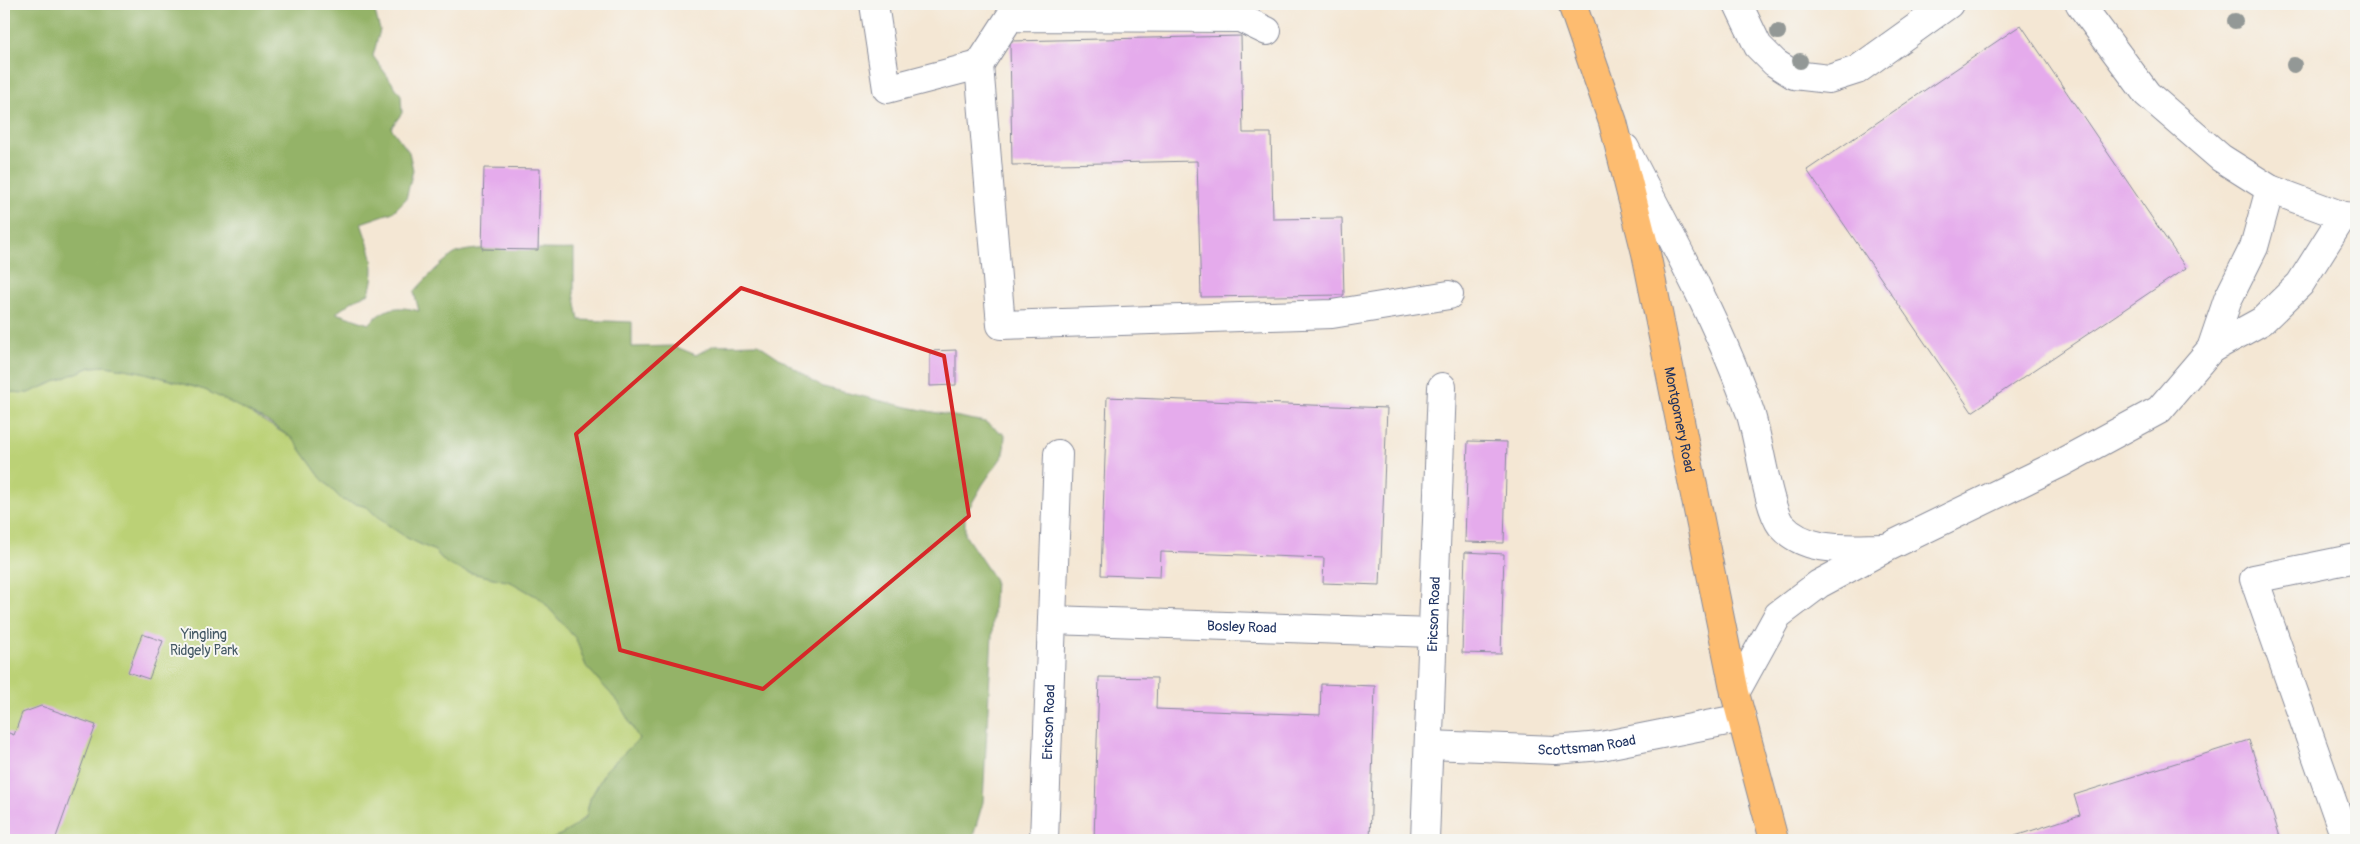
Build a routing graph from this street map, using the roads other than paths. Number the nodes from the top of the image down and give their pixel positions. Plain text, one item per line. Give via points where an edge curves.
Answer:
1 (874, 4) edge
2 (1572, 4) edge
3 (1738, 4) edge
4 (1949, 4) edge
5 (2080, 4) edge
6 (1267, 31) dead end
7 (979, 65) junction
8 (1613, 122) junction
9 (2270, 189) junction
10 (2350, 216) edge
11 (1449, 295) dead end
12 (2211, 349) junction
13 (1442, 387) dead end
14 (1058, 454) dead end
15 (1886, 548) junction
16 (2356, 558) edge
17 (1052, 620) junction
18 (1433, 633) junction
19 (1739, 706) junction
20 (1429, 745) junction
21 (1044, 840) edge
22 (1425, 840) edge
23 (1774, 840) edge
24 (2346, 840) edge

1 - 7 street via 887,89
2 - 8 main road, Montgomery Road
3 - 4 street via 1758,46 1775,63 1794,75 1829,79 1857,70
5 - 9 street via 2147,94 2221,158
6 - 7 street via 1240,18 1010,18
7 - 11 street via 1002,324 1332,314
8 - 15 street via 1719,335 1751,413 1780,524 1799,540 1824,547
8 - 19 main road, Montgomery Road via 1646,254
9 - 10 street
9 - 12 street via 2254,247 2228,299
10 - 12 street via 2300,284 2262,321
12 - 15 street via 2159,410 2061,463
13 - 18 street, Ericson Road
14 - 17 street, Ericson Road
15 - 19 street via 1819,584 1778,615
16 - 24 street via 2254,580
17 - 18 street, Bosley Road
17 - 21 street, Ericson Road
18 - 20 street, Ericson Road
19 - 20 street, Scottsman Road via 1601,746 1555,750
19 - 23 main road, Montgomery Road
20 - 22 street, Ericson Road

